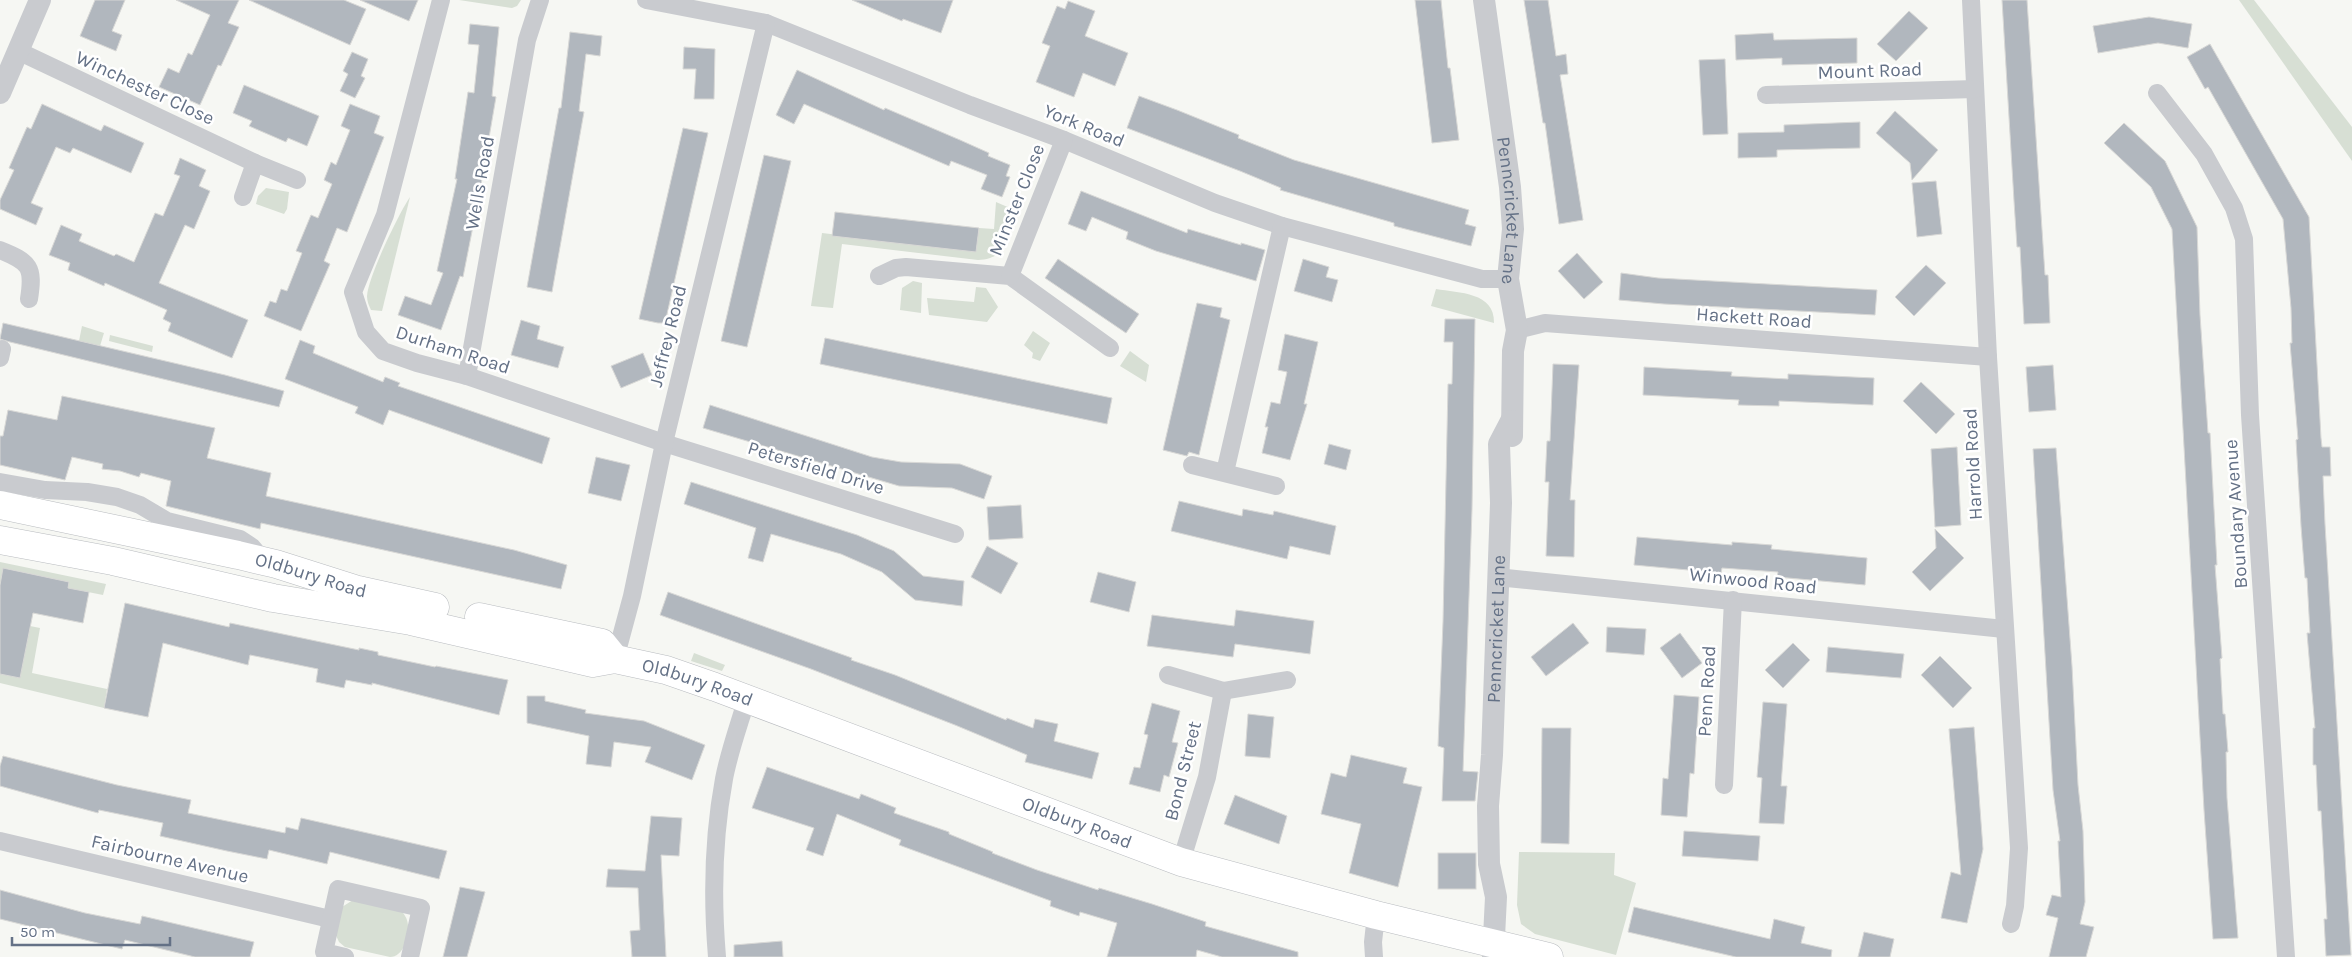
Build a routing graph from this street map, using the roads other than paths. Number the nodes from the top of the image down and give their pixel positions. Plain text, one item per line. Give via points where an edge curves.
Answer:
1 (40, 0) edge
2 (441, 0) edge
3 (540, 0) edge
4 (646, 0) edge
5 (1484, 0) edge
6 (1972, 0) edge
7 (766, 23) junction
8 (18, 51) junction
9 (1975, 89) junction
10 (0, 93) edge
11 (2157, 93) dead end
12 (1766, 95) dead end
13 (1064, 140) junction
14 (256, 163) junction
15 (296, 180) dead end
16 (243, 198) dead end
17 (1282, 226) junction
18 (0, 250) edge
19 (879, 276) dead end
20 (1010, 276) junction
21 (1508, 280) junction
22 (29, 299) dead end
23 (1517, 330) junction
24 (1110, 348) dead end
25 (1988, 357) junction
26 (467, 376) junction
27 (664, 443) junction
28 (1192, 465) dead end
29 (1225, 472) junction
30 (0, 482) edge
31 (1276, 486) dead end
32 (0, 505) edge
33 (955, 534) dead end
34 (0, 540) edge
35 (263, 561) junction
36 (1497, 577) junction
37 (1733, 600) junction
38 (2004, 628) junction
39 (615, 659) junction
40 (1168, 675) dead end
41 (1287, 680) dead end
42 (1223, 691) junction
43 (747, 698) junction
44 (1724, 785) dead end
45 (0, 842) edge
46 (1181, 862) junction
47 (1376, 915) junction
48 (330, 919) junction
49 (2011, 924) dead end
50 (1493, 951) edge
51 (345, 957) edge
52 (410, 957) edge
53 (717, 957) edge
54 (1374, 957) edge
55 (1549, 957) edge
56 (2286, 957) edge

1 - 8 street
2 - 26 street, Durham Road via 385,215 353,292 366,332 383,351
3 - 26 street, Wells Road via 526,40
4 - 7 street, York Road
5 - 21 street, Penncricket Lane via 1510,187 1513,229
6 - 9 street, Harrold Road
7 - 13 street, York Road
7 - 27 street, Jeffrey Road
8 - 10 street
8 - 14 street, Winchester Close
9 - 12 street, Mount Road
9 - 25 street, Harrold Road
11 - 56 street, Boundary Avenue via 2204,154 2234,208 2244,238 2250,414
13 - 17 street, York Road via 1215,203
13 - 20 street, Minster Close
14 - 15 street, Winchester Close
14 - 16 street
17 - 21 street, York Road via 1482,279
17 - 29 street
18 - 22 street via 25,262 31,270
19 - 20 street, Minster Close via 906,267
20 - 24 street, Minster Close
21 - 23 street, Penncricket Lane
23 - 25 street, Hackett Road via 1545,323
23 - 36 street, Penncricket Lane via 1511,421 1514,456 1501,503
25 - 38 street, Harrold Road
26 - 27 street, Durham Road
27 - 33 street, Petersfield Drive
27 - 39 street, Jeffrey Road via 632,596
28 - 29 street
29 - 31 street
30 - 35 street via 117,497 168,521 240,539 252,547
32 - 35 main road, Oldbury Road
34 - 39 main road, Oldbury Road via 272,598 411,621 593,663
35 - 39 main road, Oldbury Road via 358,590 602,644
36 - 37 street, Winwood Road
36 - 50 street, Penncricket Lane via 1492,755 1502,822 1501,883 1496,897
37 - 38 street, Winwood Road
37 - 44 street, Penn Road
38 - 49 street, Harrold Road via 2019,848
39 - 43 main road, Oldbury Road via 666,670
40 - 42 street
41 - 42 street
42 - 46 street, Bond Street via 1207,778
43 - 46 main road, Oldbury Road
43 - 53 street via 724,777 718,820 713,887
45 - 48 street, Fairbourne Avenue
46 - 47 main road, Oldbury Road
47 - 50 main road, Oldbury Road
47 - 54 street
48 - 51 street via 324,952
48 - 52 street via 338,889 421,908
50 - 55 main road, Oldbury Road

